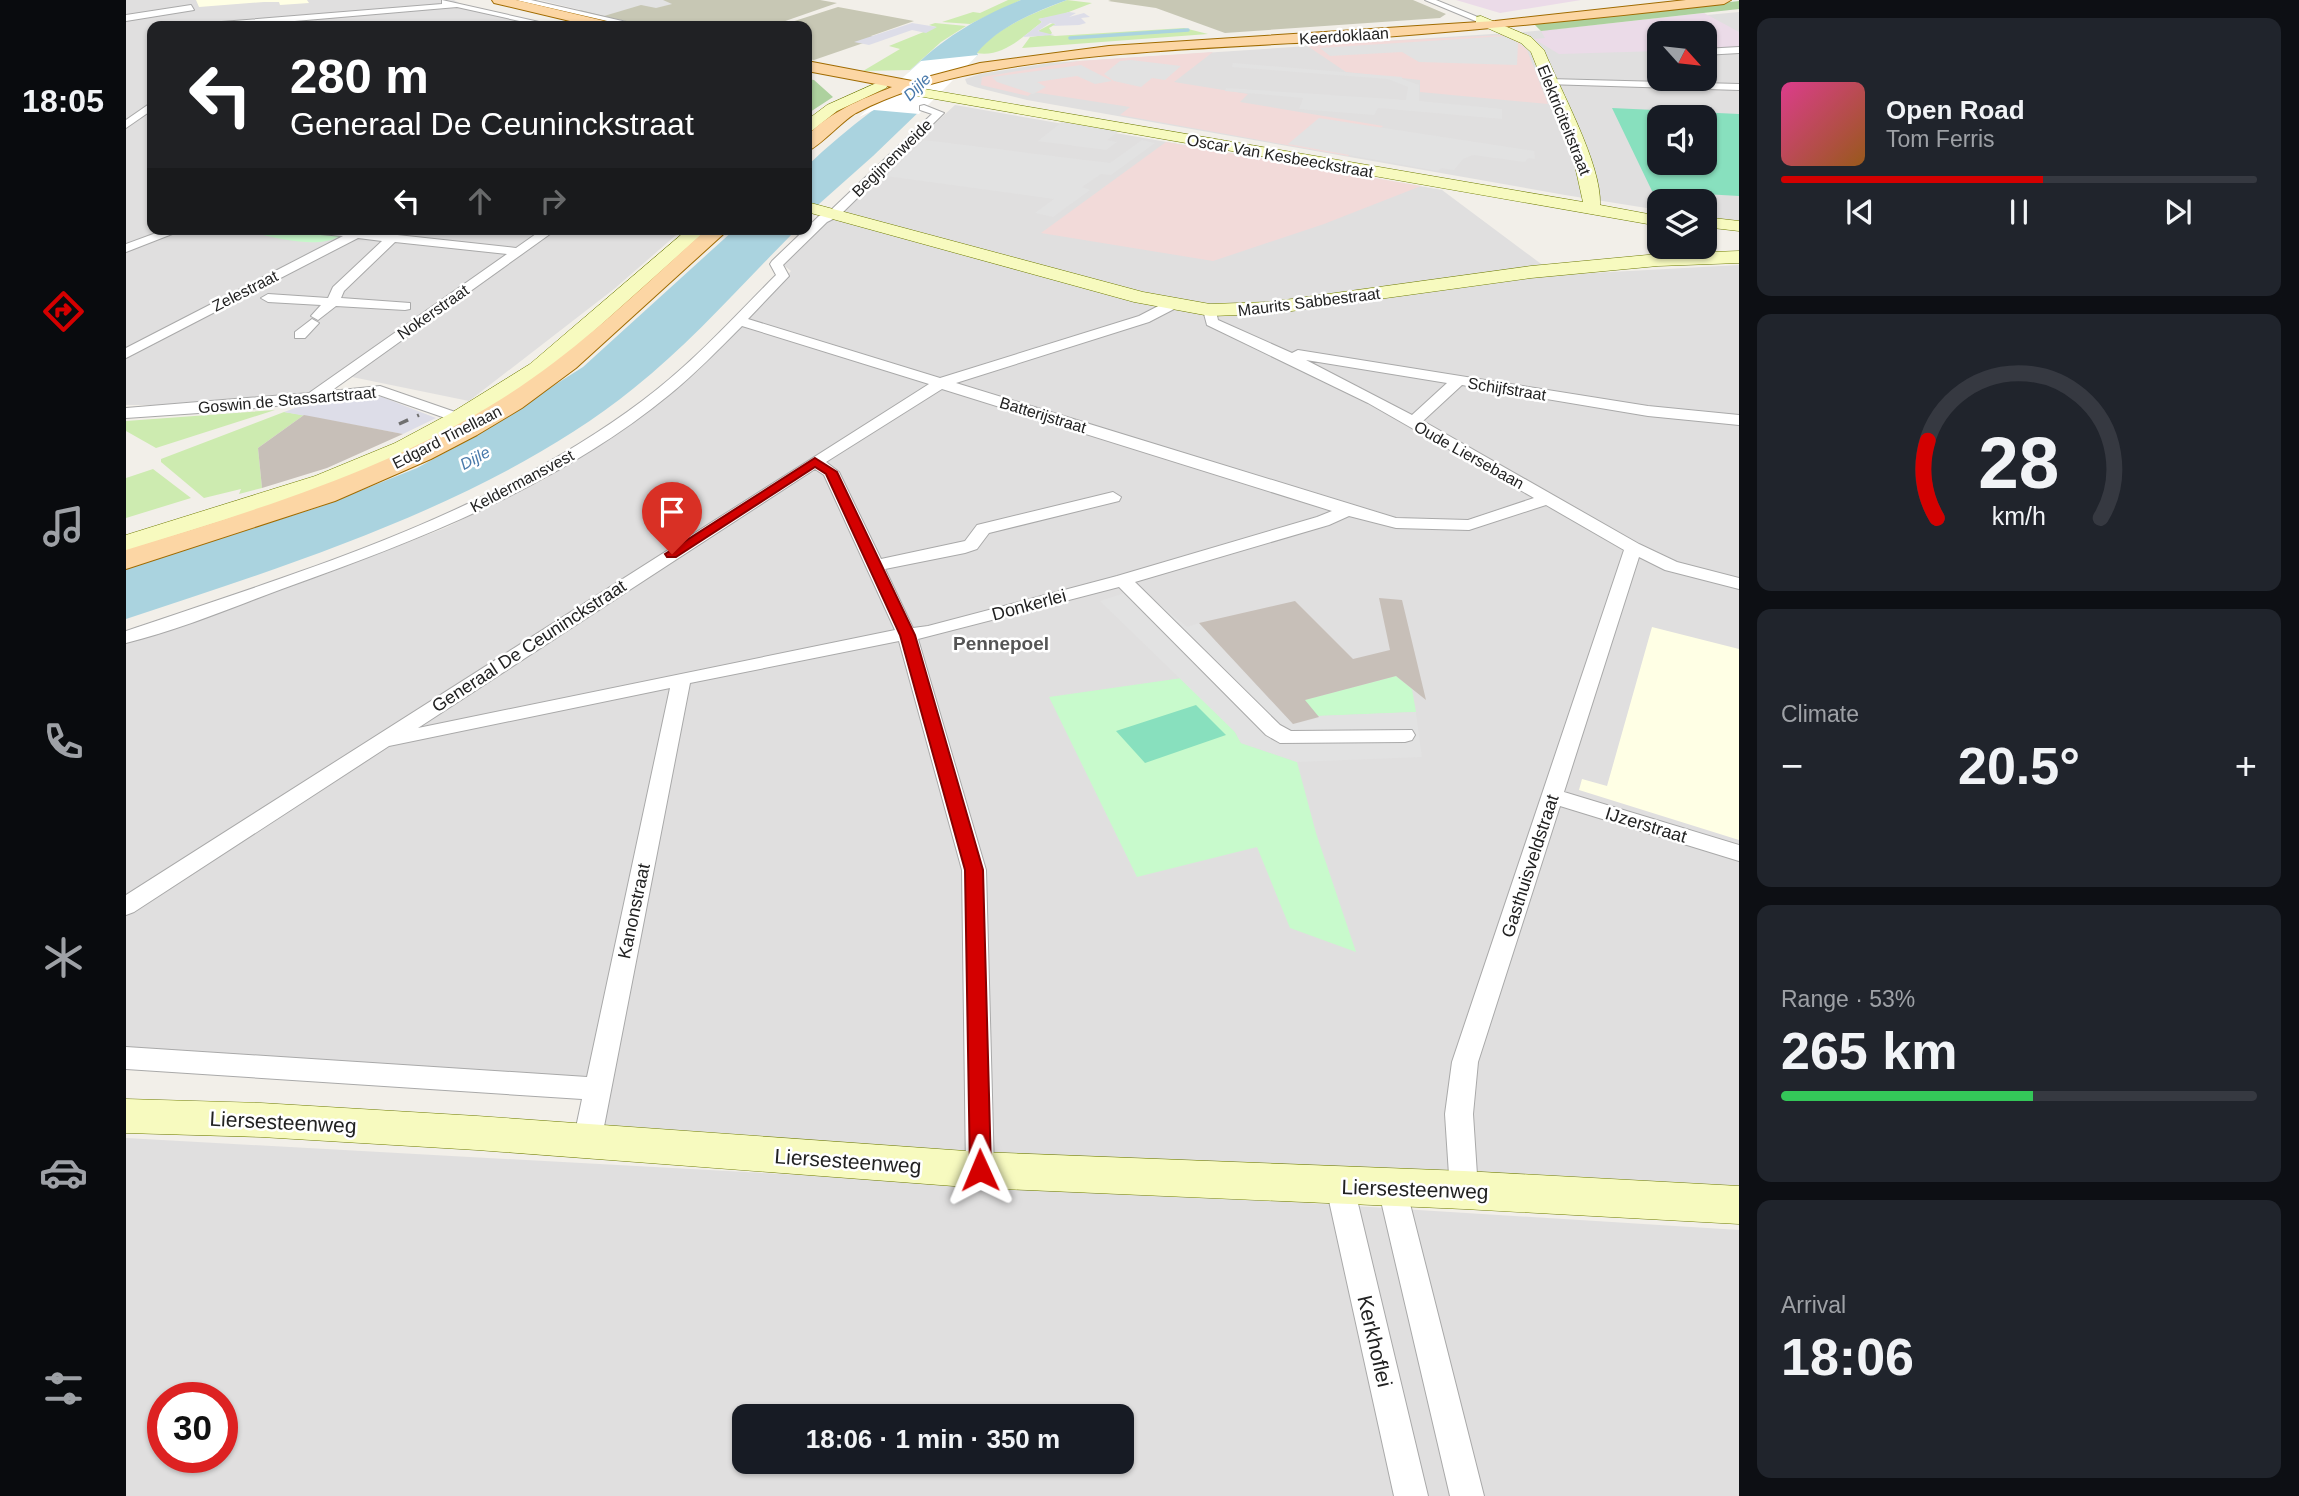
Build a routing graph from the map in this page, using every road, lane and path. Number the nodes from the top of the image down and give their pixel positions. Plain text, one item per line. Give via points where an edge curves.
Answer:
1 (439, 0) edge
2 (485, 0) edge
3 (499, 0) edge
4 (520, 0) edge
5 (1429, 0) edge
6 (1664, 0) edge
7 (1724, 0) edge
8 (190, 4) edge
9 (456, 5) junction
10 (126, 18) edge
11 (203, 21) edge
12 (293, 21) edge
13 (530, 21) edge
14 (567, 21) edge
15 (587, 21) edge
16 (617, 21) edge
17 (1488, 22) junction
18 (1739, 50) edge
19 (1717, 51) edge
20 (812, 65) edge
21 (965, 69) junction
22 (1549, 82) junction
23 (1647, 82) edge
24 (1717, 85) edge
25 (895, 86) junction
26 (1739, 87) edge
27 (939, 93) junction
28 (981, 97) junction
29 (147, 107) edge
30 (924, 108) dead end
31 (126, 110) edge
32 (147, 110) edge
33 (812, 123) edge
34 (126, 125) edge
35 (812, 141) edge
36 (1592, 208) junction
37 (821, 210) edge
38 (1647, 214) edge
39 (1647, 219) edge
40 (1717, 223) edge
41 (1739, 226) edge
42 (1717, 228) edge
43 (812, 230) edge
44 (1739, 231) edge
45 (162, 235) edge
46 (354, 235) edge
47 (376, 235) edge
48 (543, 235) edge
49 (692, 235) edge
50 (712, 235) edge
51 (806, 235) edge
52 (392, 238) junction
53 (126, 248) edge
54 (520, 252) junction
55 (1739, 257) edge
56 (268, 298) dead end
57 (334, 300) junction
58 (1171, 305) junction
59 (405, 306) dead end
60 (1210, 310) junction
61 (738, 320) junction
62 (300, 335) dead end
63 (1276, 350) junction
64 (126, 354) edge
65 (1458, 381) junction
66 (941, 383) junction
67 (315, 396) junction
68 (126, 413) edge
69 (472, 419) junction
70 (1739, 419) edge
71 (1412, 423) junction
72 (815, 461) junction
73 (1113, 497) dead end
74 (1548, 499) junction
75 (1348, 510) junction
76 (126, 543) edge
77 (1633, 548) junction
78 (126, 560) edge
79 (874, 566) junction
80 (1123, 580) junction
81 (1739, 584) edge
82 (907, 635) junction
83 (126, 637) edge
84 (680, 681) junction
85 (1405, 735) dead end
86 (380, 743) junction
87 (1552, 796) junction
88 (1739, 853) edge
89 (126, 906) edge
90 (126, 1058) edge
91 (598, 1088) junction
92 (126, 1116) edge
93 (587, 1142) junction
94 (980, 1170) junction
95 (1340, 1186) junction
96 (1392, 1188) junction
97 (1464, 1190) junction
98 (1739, 1205) edge
99 (1411, 1496) edge
100 (1467, 1496) edge

1 - 9 street
2 - 14 main road
3 - 15 main road
4 - 16 street
5 - 17 street
6 - 17 main road, Keerdoklaan
7 - 17 main road, Keerdoklaan
8 - 10 street
8 - 11 street
9 - 12 street
9 - 13 street
17 - 21 main road, Keerdoklaan via 1109,51
17 - 22 main road, Elektriciteitstraat via 1537,50
18 - 19 street
20 - 25 main road
21 - 25 main road, Keerdoklaan
21 - 28 main road via 956,84
22 - 23 street
22 - 36 main road, Elektriciteitstraat via 1584,167
24 - 26 street
25 - 27 main road, Oscar Van Kesbeeckstraat
25 - 33 main road via 832,108
25 - 35 main road, Keerdoklaan via 833,121
27 - 28 main road, Oscar Van Kesbeeckstraat
27 - 36 main road, Oscar Van Kesbeeckstraat
28 - 36 main road, Oscar Van Kesbeeckstraat
29 - 31 street
30 - 37 street, Begijnenweide via 939,113
32 - 34 street
36 - 38 main road, Oscar Van Kesbeeckstraat
36 - 39 main road, Oscar Van Kesbeeckstraat
37 - 43 street, Keldermansvest via 823,219
37 - 58 main road, Maurits Sabbestraat
40 - 41 main road
42 - 44 main road
45 - 53 street
46 - 64 street, Zelestraat
47 - 52 street
48 - 54 street, Nokerstraat
49 - 69 main road, Edgard Tinellaan via 538,369
50 - 69 main road, Edgard Tinellaan via 577,357 512,403
51 - 61 street, Keldermansvest via 776,264 783,276
52 - 54 street
52 - 57 street via 338,290
54 - 67 street, Nokerstraat
55 - 60 main road, Maurits Sabbestraat via 1531,272 1270,309
56 - 57 street
57 - 59 street
57 - 62 street
58 - 60 main road, Maurits Sabbestraat
58 - 66 street, Generaal De Ceuninckstraat via 1144,319
60 - 63 street, Oude Liersebaan via 1212,322
61 - 66 street, Batterijstraat
61 - 83 street, Keldermansvest via 689,371 646,406 593,443 502,493 407,538
63 - 65 street, Schijfstraat
63 - 71 street, Oude Liersebaan
65 - 70 street, Schijfstraat via 1648,411
65 - 71 street
66 - 72 street, Generaal De Ceuninckstraat
66 - 75 street, Batterijstraat
67 - 68 street, Goswin de Stassartstraat
67 - 69 street, Goswin de Stassartstraat via 380,390
69 - 76 main road, Edgard Tinellaan via 324,481
69 - 78 main road, Edgard Tinellaan via 430,448 331,491
71 - 74 street, Oude Liersebaan
72 - 79 street via 831,472
72 - 86 street, Generaal De Ceuninckstraat
73 - 79 street via 984,529 971,545 959,549
74 - 75 street via 1469,525 1396,523
74 - 77 street, Oude Liersebaan
75 - 80 street, Donkerlei
77 - 81 street, Oude Liersebaan via 1671,566
77 - 87 street, Gasthuisveldstraat
79 - 82 street
80 - 82 street, Donkerlei
80 - 85 street via 1273,730 1287,738
82 - 84 street, Donkerlei
82 - 94 street via 974,870
84 - 86 street, Donkerlei
84 - 91 street, Kanonstraat
86 - 89 street, Generaal De Ceuninckstraat
87 - 88 street, IJzerstraat
87 - 97 street, Gasthuisveldstraat via 1465,1062 1459,1114
90 - 91 street
91 - 93 street, Kanonstraat
92 - 93 main road, Liersesteenweg via 261,1120
93 - 94 main road, Liersesteenweg
94 - 95 main road, Liersesteenweg
95 - 96 main road, Liersesteenweg
95 - 99 street, Kerkhoflei
96 - 97 main road, Liersesteenweg
96 - 100 street
97 - 98 main road, Liersesteenweg

